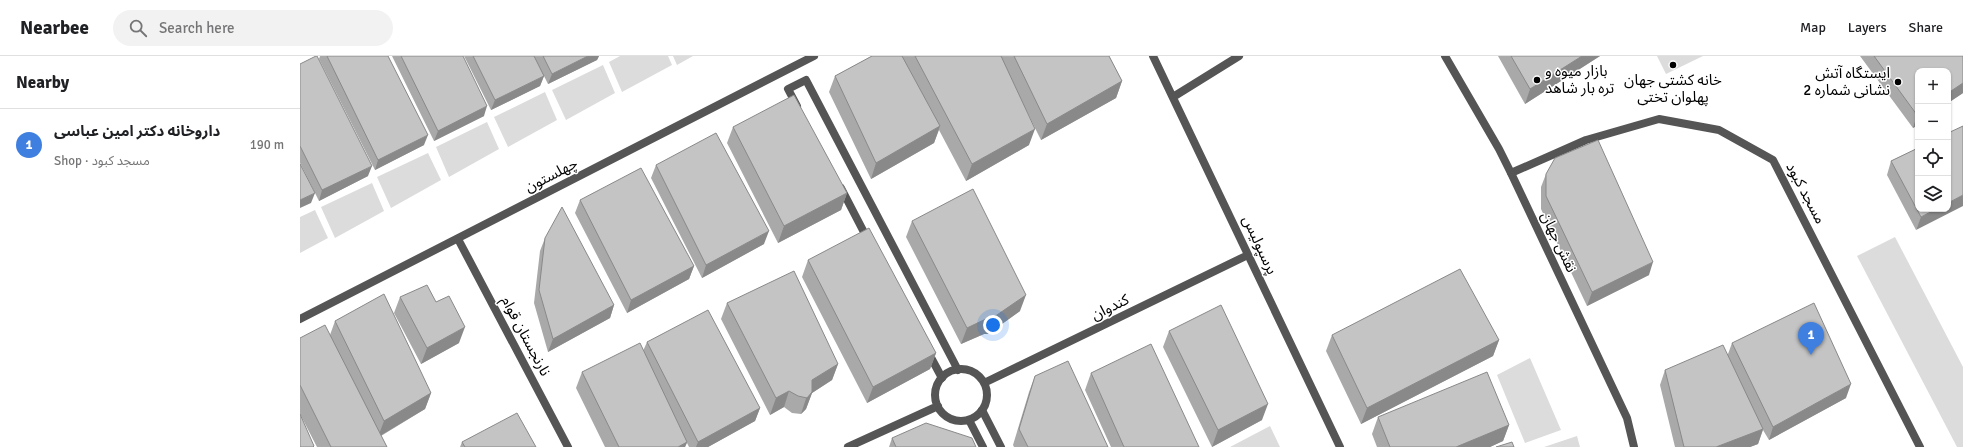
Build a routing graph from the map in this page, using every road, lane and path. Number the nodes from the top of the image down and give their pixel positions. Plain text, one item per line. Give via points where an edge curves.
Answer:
1 (814, 56) edge
2 (1152, 56) edge
3 (1239, 56) edge
4 (1445, 56) edge
5 (1174, 97) junction
6 (803, 117) edge
7 (1511, 173) junction
8 (837, 181) edge
9 (458, 239) junction
10 (870, 244) edge
11 (1248, 255) junction
12 (300, 319) edge
13 (923, 343) edge
14 (958, 370) junction
15 (942, 378) junction
16 (984, 384) junction
17 (938, 406) junction
18 (982, 410) junction
19 (969, 420) junction
20 (568, 447) edge
21 (848, 447) edge
22 (983, 447) edge
23 (1001, 447) edge
24 (1340, 447) edge
25 (1634, 447) edge
26 (1920, 447) edge

1 - 9 street, چهلستون
2 - 5 street, پرسپولیس
3 - 5 street
4 - 7 street, نقش جهان
5 - 11 street, پرسپولیس
6 - 14 street via 788,89 806,80
7 - 25 street, نقش جهان via 1627,418
7 - 26 street, مسجد کبود via 1586,140 1659,118 1719,130 1773,160
8 - 10 street
9 - 12 street, چهلستون
9 - 20 street, نارنجستان قوام
11 - 16 street, کندوان
11 - 24 street, پرسپولیس
13 - 15 street
14 - 15 street
14 - 16 street via 971,371 979,376
15 - 17 street via 936,389
16 - 18 street via 987,399
17 - 19 street via 949,418
17 - 21 street
18 - 19 street
18 - 23 street
19 - 22 street

